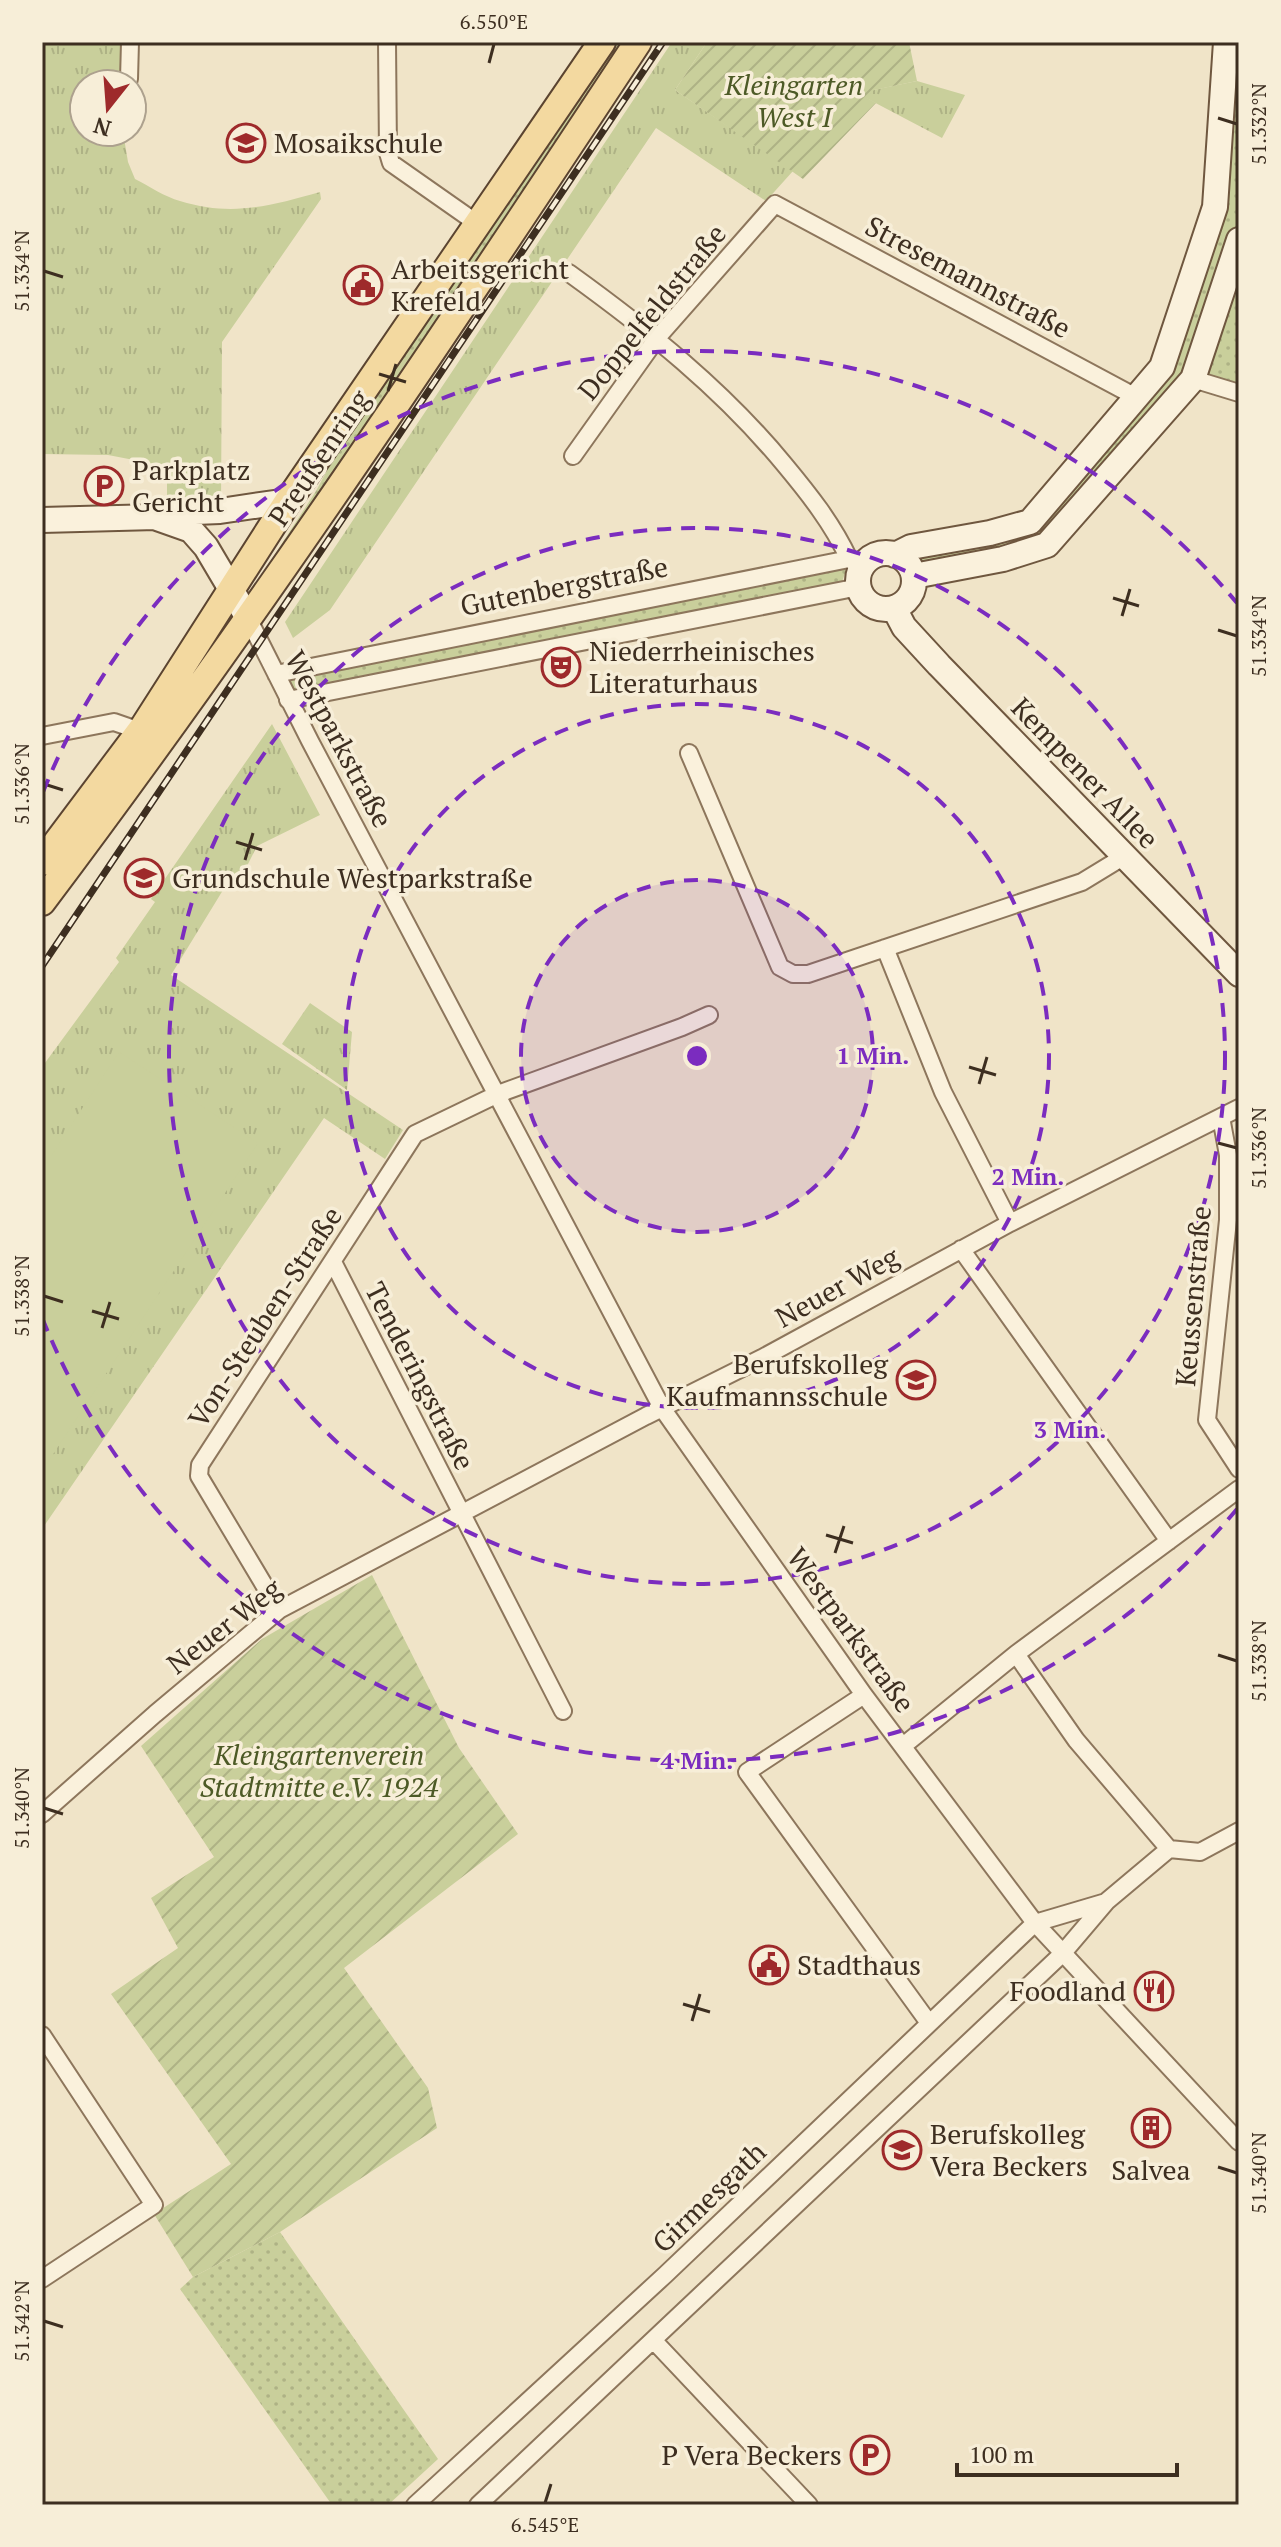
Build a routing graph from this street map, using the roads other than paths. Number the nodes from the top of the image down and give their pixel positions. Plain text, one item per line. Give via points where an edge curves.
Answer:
1 (130, 42) edge
2 (387, 42) edge
3 (602, 42) edge
4 (638, 42) edge
5 (1226, 42) edge
6 (129, 68) edge
7 (775, 204) joint
8 (1215, 207) junction
9 (1239, 212) edge
10 (478, 224) junction
11 (1239, 240) edge
12 (569, 273) dead end
13 (657, 338) junction
14 (1162, 367) junction
15 (1193, 379) junction
16 (1239, 393) edge
17 (1136, 397) junction
18 (573, 456) dead end
19 (288, 501) junction
20 (156, 517) junction
21 (42, 520) edge
22 (895, 555) junction
23 (857, 571) junction
24 (914, 576) junction
25 (231, 591) junction
26 (894, 608) junction
27 (248, 618) junction
28 (276, 674) junction
29 (288, 700) junction
30 (140, 731) junction
31 (42, 736) edge
32 (689, 753) dead end
33 (1123, 857) junction
34 (42, 862) edge
35 (42, 902) edge
36 (885, 948) junction
37 (1239, 974) edge
38 (709, 1015) dead end
39 (498, 1094) junction
40 (1239, 1108) edge
41 (1221, 1117) junction
42 (1010, 1223) junction
43 (961, 1249) junction
44 (333, 1262) junction
45 (662, 1408) junction
46 (1239, 1469) edge
47 (1239, 1489) edge
48 (462, 1514) junction
49 (1169, 1541) junction
50 (279, 1610) junction
51 (1016, 1654) junction
52 (864, 1695) junction
53 (563, 1711) dead end
54 (903, 1746) junction
55 (42, 1814) edge
56 (1238, 1834) edge
57 (1169, 1849) junction
58 (1107, 1901) junction
59 (1035, 1923) junction
60 (1062, 1954) junction
61 (929, 2023) junction
62 (42, 2035) edge
63 (1239, 2142) edge
64 (42, 2279) edge
65 (654, 2341) junction
66 (415, 2505) edge
67 (478, 2505) edge
68 (809, 2505) edge

1 - 6 street
2 - 10 street via 391,163
3 - 10 main road, Preußenring
4 - 27 main road, Preußenring
5 - 8 street
7 - 13 street, Doppelfeldstraße
7 - 17 street, Stresemannstraße
8 - 9 street
8 - 14 street
10 - 19 main road, Preußenring
11 - 15 street
12 - 13 street
13 - 18 street, Doppelfeldstraße
13 - 23 street via 762,437 819,506
14 - 15 street
14 - 17 street
15 - 16 street
15 - 24 street via 1047,545
17 - 22 street via 1030,522
19 - 20 street
19 - 25 main road, Preußenring
20 - 21 street
20 - 25 street via 191,530
22 - 23 street via 875,556
22 - 24 street
23 - 26 street via 871,604
23 - 28 street, Gutenbergstraße
23 - 29 street, Gutenbergstraße
24 - 26 street via 910,595
25 - 27 street
25 - 30 main road, Preußenring
26 - 33 street, Kempener Allee via 904,627
27 - 28 street, Westparkstraße
27 - 35 main road, Preußenring
28 - 29 street, Westparkstraße
29 - 39 street, Westparkstraße
30 - 31 street via 114,722
30 - 34 main road, Preußenring
32 - 36 street via 780,967 808,974
33 - 36 street via 1082,882
33 - 37 street, Kempener Allee
36 - 42 street via 943,1092
38 - 39 street
39 - 44 street, Von-Steuben-Straße via 415,1134
39 - 45 street, Westparkstraße
40 - 41 street, Neuer Weg
41 - 42 street, Neuer Weg
41 - 46 street, Keussenstraße via 1228,1155 1228,1220 1207,1420
42 - 43 street, Neuer Weg
43 - 45 street, Neuer Weg
43 - 49 street
44 - 48 street, Tenderingstraße
44 - 50 street, Von-Steuben-Straße via 200,1465 199,1476
45 - 48 street, Neuer Weg
45 - 52 street, Westparkstraße
47 - 49 street
48 - 50 street, Neuer Weg
48 - 53 street
49 - 51 street
50 - 55 street, Neuer Weg
51 - 54 street
51 - 57 street via 1076,1740
52 - 54 street, Westparkstraße
52 - 61 street via 747,1772
54 - 59 street, Westparkstraße
56 - 57 street via 1200,1852
57 - 58 street
58 - 59 street
58 - 60 street
59 - 60 street, Westparkstraße
59 - 61 street, Girmesgath
60 - 63 street, Westparkstraße
60 - 65 street
61 - 66 street, Girmesgath
62 - 64 street via 154,2205
65 - 67 street
65 - 68 street

